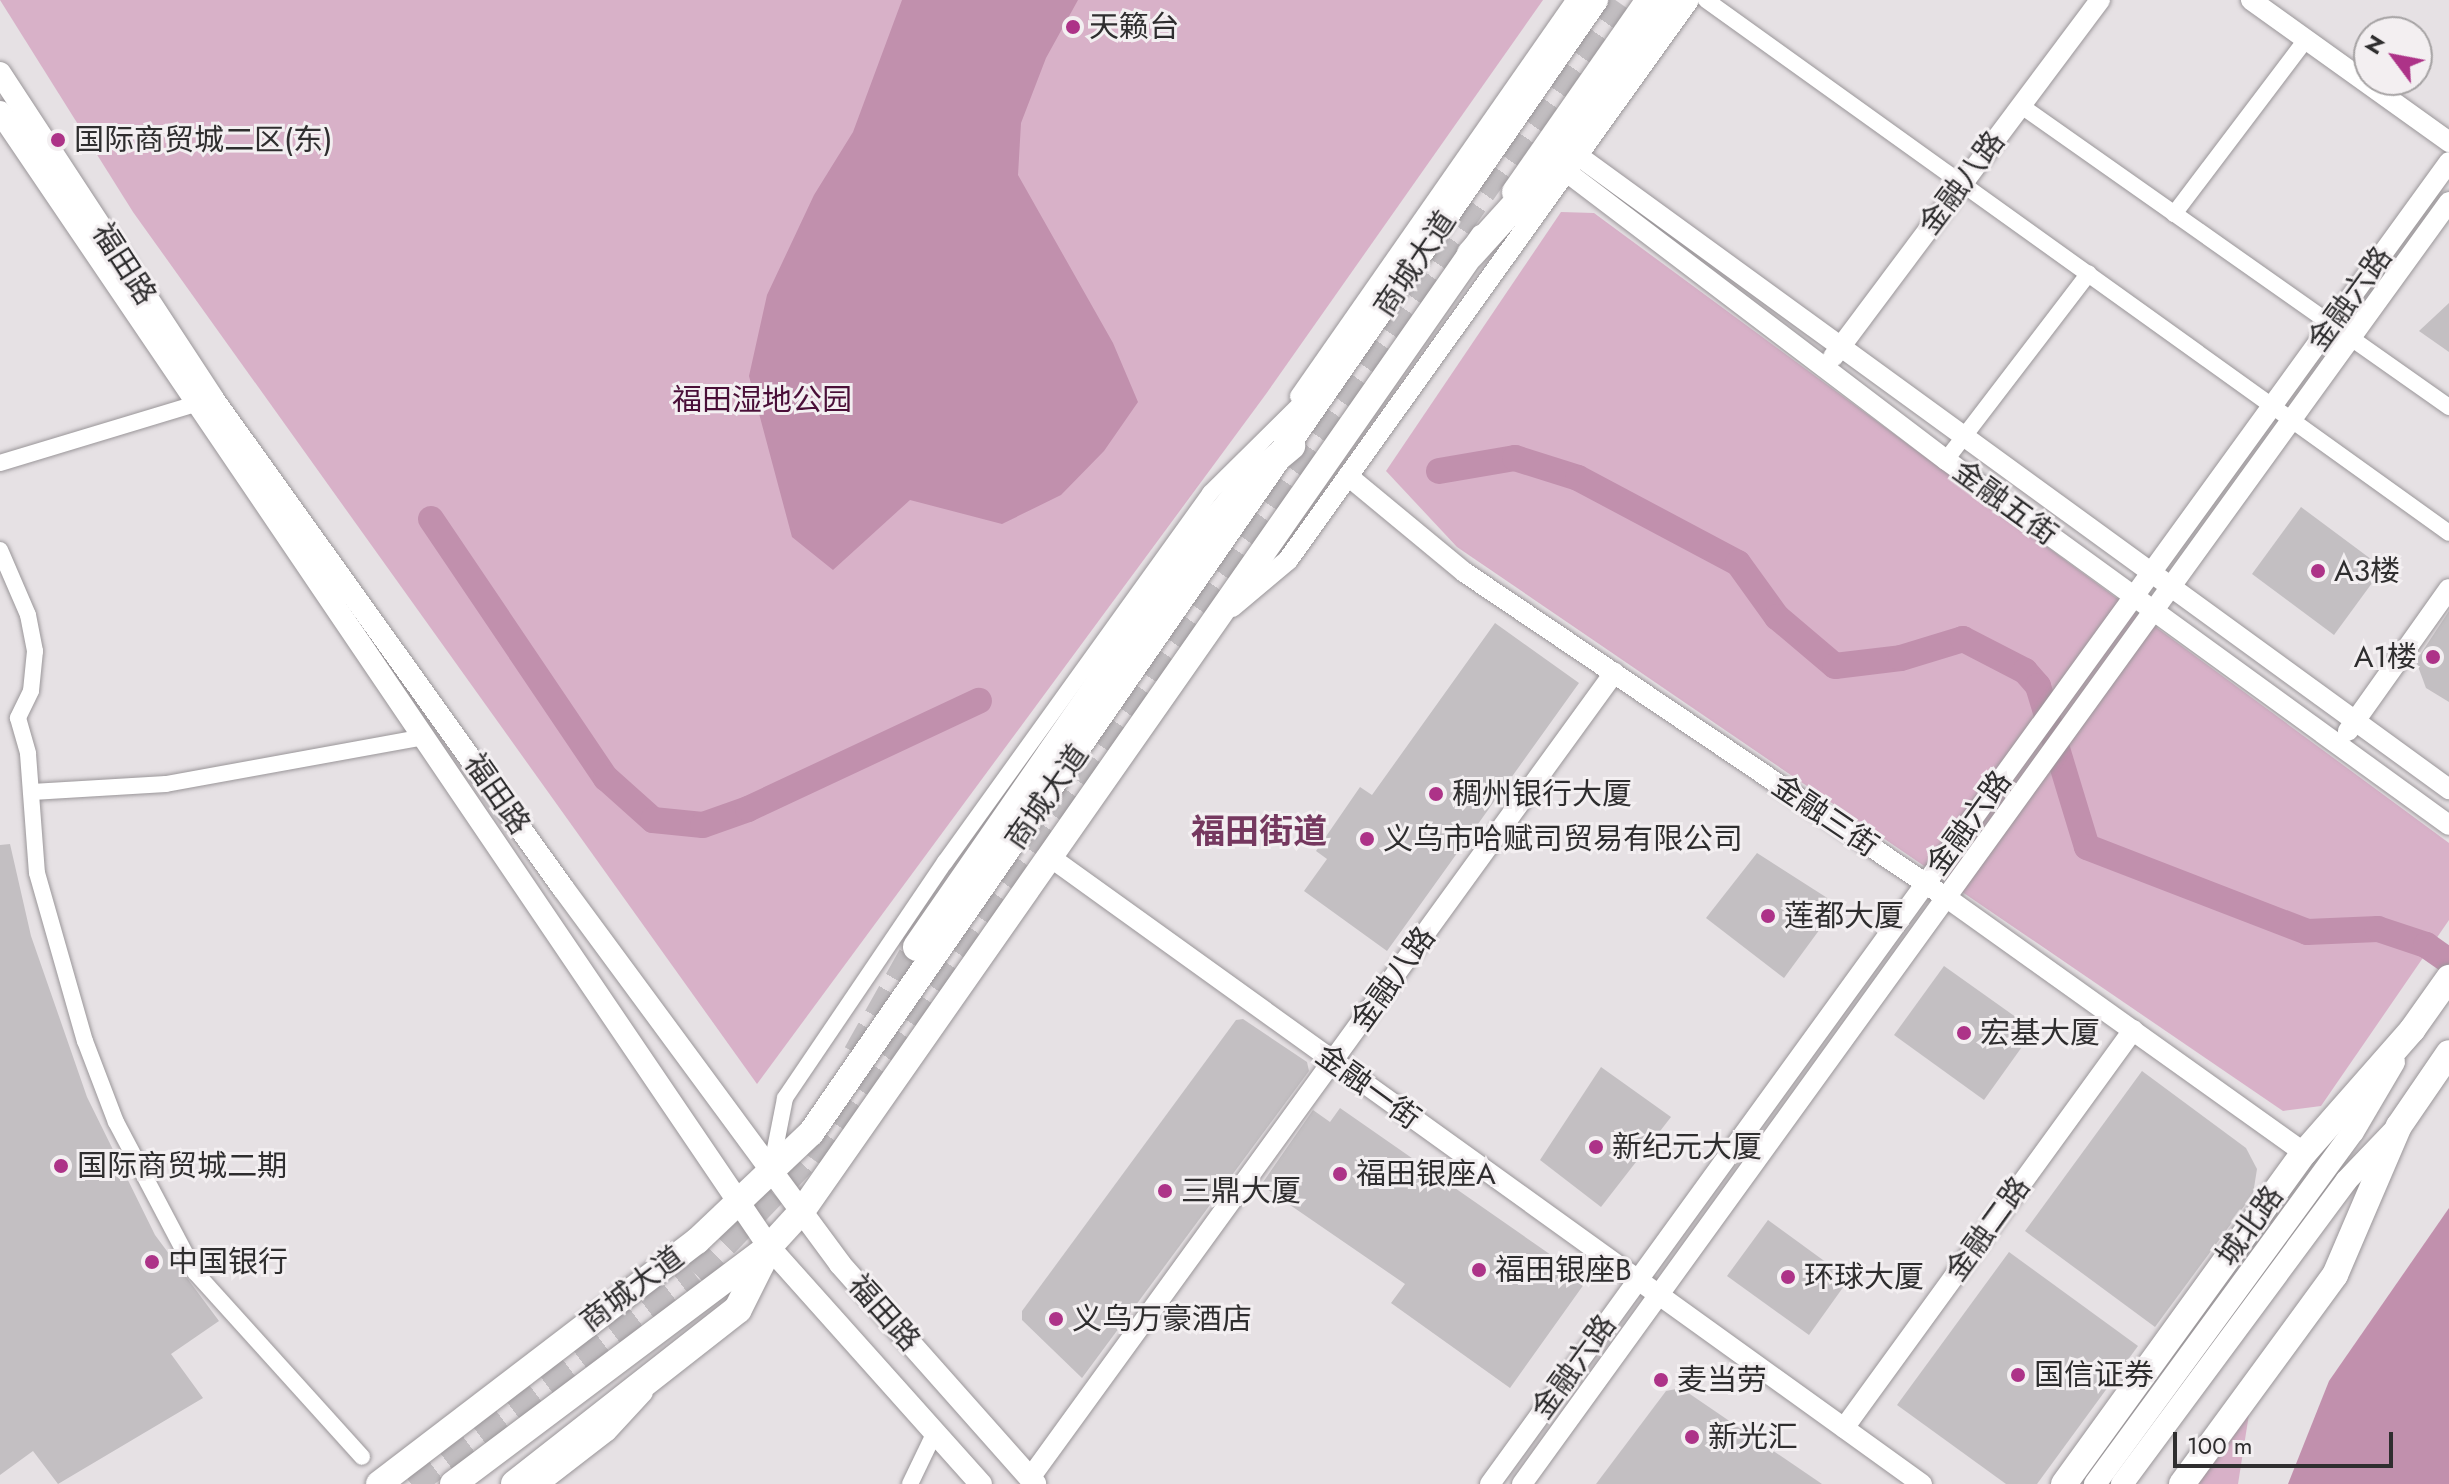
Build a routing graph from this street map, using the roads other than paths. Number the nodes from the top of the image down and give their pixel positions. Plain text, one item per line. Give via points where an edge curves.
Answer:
1 (1574, 0) edge
2 (1595, 0) edge
3 (1649, 0) edge
4 (1673, 0) edge
5 (1689, 0) edge
6 (1706, 0) edge
7 (2100, 0) edge
8 (2251, 0) edge
9 (2304, 42) junction
10 (0, 73) edge
11 (2020, 105) junction
12 (0, 112) edge
13 (2449, 142) edge
14 (2449, 162) edge
15 (1574, 165) junction
16 (1961, 184) junction
17 (2449, 202) edge
18 (2174, 214) junction
19 (1471, 254) junction
20 (2089, 273) junction
21 (2331, 325) junction
22 (2351, 338) junction
23 (1839, 348) junction
24 (1350, 360) junction
25 (1827, 367) junction
26 (205, 401) junction
27 (2272, 407) junction
28 (2449, 407) edge
29 (1288, 410) junction
30 (2291, 421) junction
31 (1963, 439) junction
32 (1291, 446) junction
33 (1946, 460) junction
34 (0, 463) edge
35 (1348, 476) junction
36 (2449, 533) edge
37 (0, 550) edge
38 (2151, 574) junction
39 (2171, 589) junction
40 (2449, 589) edge
41 (2134, 597) junction
42 (2155, 612) junction
43 (1216, 619) junction
44 (1614, 673) junction
45 (18, 718) junction
46 (2355, 722) junction
47 (0, 725) edge
48 (424, 737) junction
49 (2339, 744) junction
50 (2449, 789) edge
51 (32, 792) junction
52 (2449, 825) edge
53 (1050, 857) junction
54 (1926, 884) junction
55 (1947, 898) junction
56 (917, 947) tunnel mouth
57 (2449, 978) edge
58 (2419, 1021) junction
59 (2133, 1030) junction
60 (2449, 1053) edge
61 (1332, 1061) junction
62 (2399, 1126) junction
63 (2304, 1153) junction
64 (771, 1169) junction
65 (737, 1201) junction
66 (802, 1211) junction
67 (769, 1247) junction
68 (1636, 1281) junction
69 (1658, 1297) junction
70 (664, 1365) junction
71 (1844, 1428) junction
72 (935, 1432) junction
73 (362, 1457) dead end
74 (383, 1481) edge
75 (1032, 1481) edge
76 (361, 1484) edge
77 (453, 1484) edge
78 (515, 1484) edge
79 (542, 1484) edge
80 (910, 1484) edge
81 (981, 1484) edge
82 (1490, 1484) edge
83 (1522, 1484) edge
84 (1922, 1484) edge
85 (2064, 1484) edge
86 (2095, 1484) edge
87 (2122, 1484) edge
88 (2182, 1484) edge

1 - 29 street
2 - 24 main road, 商城大道
3 - 19 main road, 商城大道
4 - 19 highway via 1550,167
5 - 15 street
6 - 16 street
7 - 11 street, 金融八路
8 - 9 street
9 - 13 street
9 - 18 street
10 - 26 main road, 福田路
11 - 16 street, 金融八路
11 - 18 street
12 - 26 main road, 福田路
14 - 21 street, 金融六路
15 - 23 street, 金融五街
15 - 25 street, 金融五街
15 - 35 street
16 - 20 street
16 - 23 street, 金融八路
17 - 22 street, 金融六路
18 - 21 street
19 - 43 main road, 商城大道
20 - 27 street
20 - 31 street
21 - 22 street
21 - 27 street, 金融六路
22 - 28 street
22 - 30 street, 金融六路
23 - 25 street, 金融八路
23 - 31 street, 金融五街
24 - 29 street
24 - 32 main road, 商城大道
25 - 33 street, 金融五街
26 - 34 street
26 - 48 main road, 福田路
26 - 64 main road, 福田路
27 - 30 street
27 - 38 street, 金融六路
29 - 64 street via 1185,525 945,862 785,1098
30 - 36 street
30 - 39 street, 金融六路
31 - 33 street
31 - 38 street, 金融五街
32 - 56 highway via 1249,481 1193,548
32 - 64 main road, 商城大道 via 871,1050 811,1133
33 - 41 street, 金融五街
35 - 43 street via 1288,560
35 - 44 street, 金融三街 via 1464,572
37 - 45 street via 28,615 35,651 31,691
38 - 39 street, 金融五街
38 - 41 street, 金融六路
39 - 42 street, 金融六路
39 - 46 street, 金融五街
40 - 46 street
41 - 42 street, 金融五街
41 - 54 street, 金融六路
42 - 49 street, 金融五街
42 - 55 street, 金融六路
43 - 53 main road, 商城大道
44 - 54 street, 金融三街
44 - 61 street, 金融八路
45 - 47 street
45 - 51 street
46 - 49 street
46 - 50 street, 金融五街
48 - 51 street via 166,784
48 - 65 main road, 福田路
49 - 52 street, 金融五街
51 - 73 street via 37,873 80,1026 116,1122 195,1272
53 - 61 street, 金融一街
53 - 66 main road, 商城大道
54 - 55 street, 金融三街
54 - 68 street, 金融六路
55 - 59 street, 金融三街
55 - 69 street, 金融六路
57 - 58 main road, 城北路
58 - 63 main road, 城北路
58 - 86 main road via 2353,1132
59 - 63 street, 金融三街
59 - 71 street, 金融二路
60 - 62 main road
61 - 68 street, 金融一街
61 - 75 street, 金融八路
62 - 87 main road via 2346,1181
62 - 88 main road via 2335,1275
63 - 85 main road, 城北路
64 - 65 main road, 商城大道
64 - 66 main road, 福田路
65 - 67 main road, 福田路
65 - 74 main road, 商城大道 via 697,1241
66 - 67 main road, 商城大道
66 - 75 main road, 福田路 via 840,1264
67 - 70 highway via 738,1309
67 - 72 main road, 福田路
67 - 77 main road, 商城大道
68 - 69 street, 金融一街
68 - 82 street, 金融六路
69 - 71 street, 金融一街
69 - 83 street, 金融六路
70 - 78 highway
70 - 79 street via 632,1411
71 - 84 street, 金融一街
72 - 80 street
72 - 81 main road, 福田路
74 - 76 street

